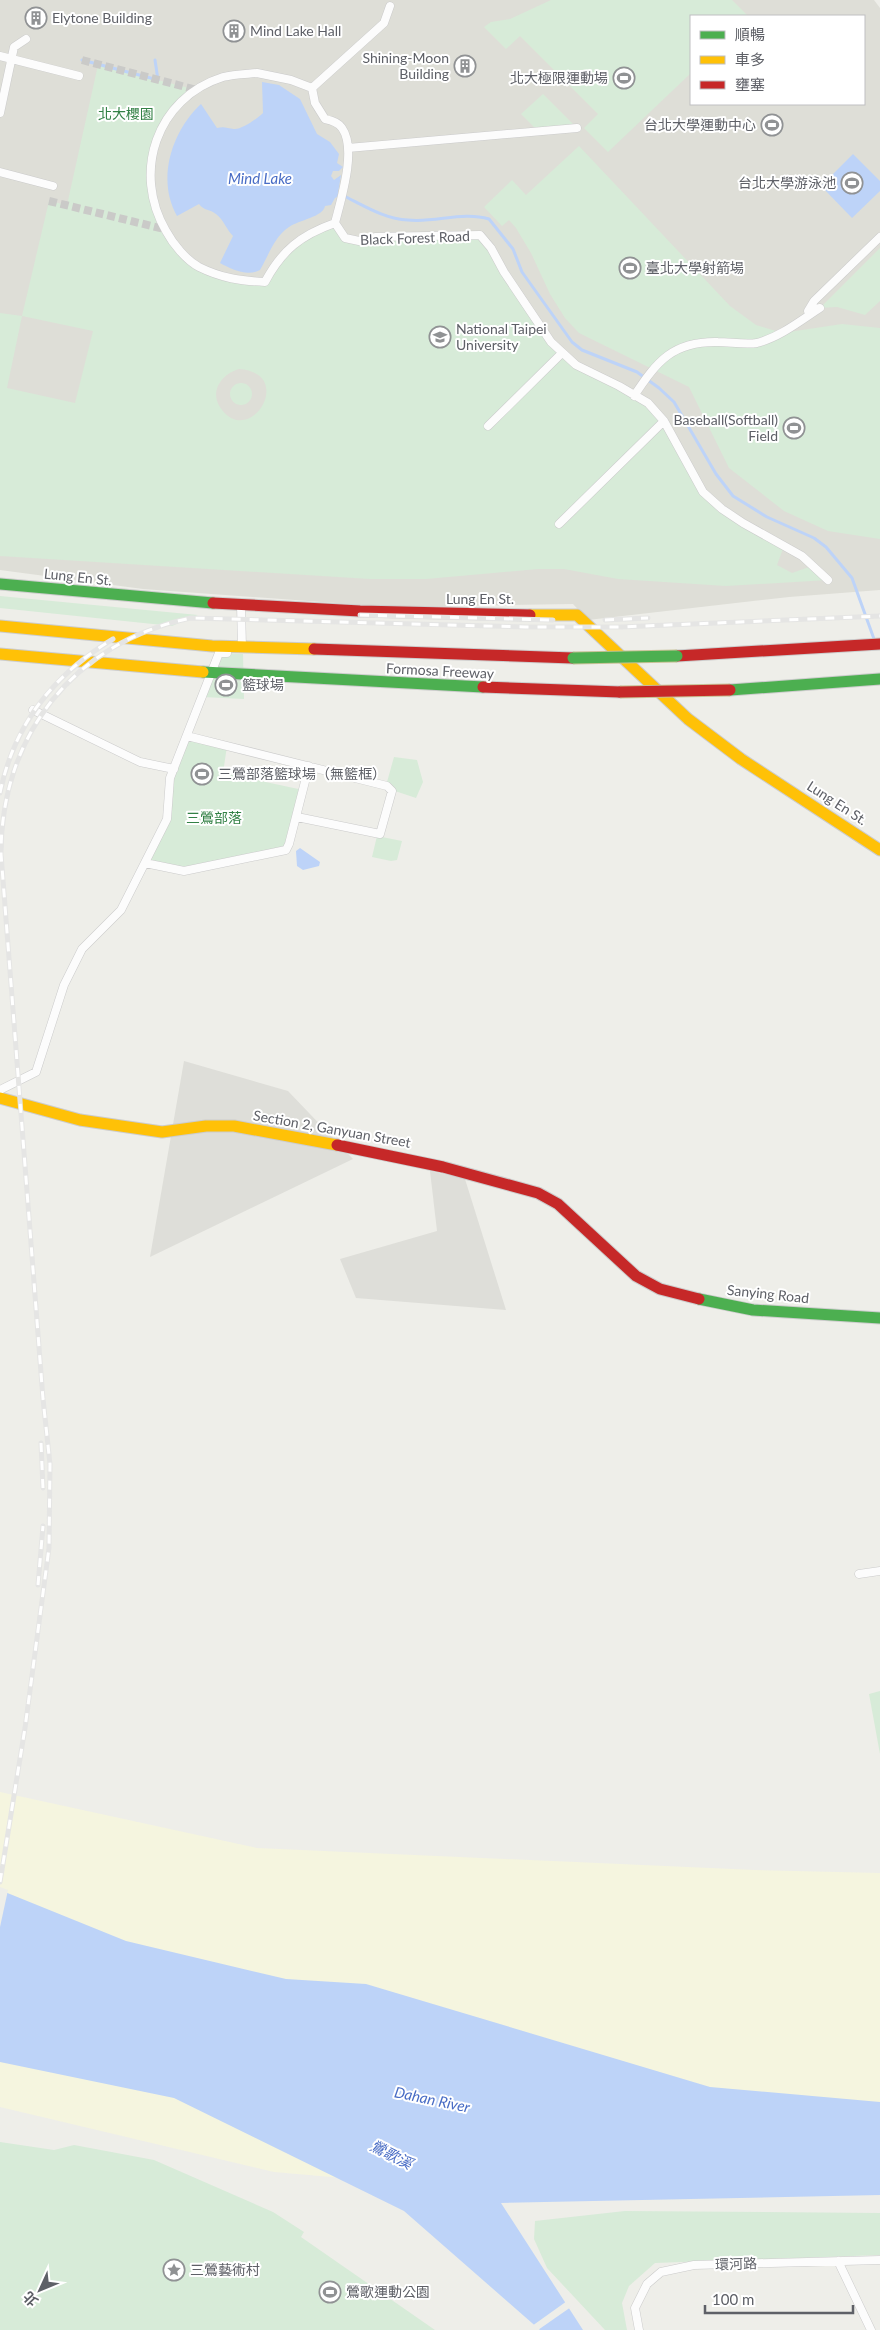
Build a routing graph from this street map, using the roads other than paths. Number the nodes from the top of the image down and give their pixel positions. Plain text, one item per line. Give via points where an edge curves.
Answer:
1 (390, 6) dead end
2 (26, 38) dead end
3 (0, 56) edge
4 (12, 59) junction
5 (79, 76) dead end
6 (312, 88) junction
7 (0, 113) edge
8 (577, 128) dead end
9 (348, 148) junction
10 (0, 172) edge
11 (53, 186) dead end
12 (335, 223) junction
13 (880, 237) edge
14 (562, 353) junction
15 (634, 396) junction
16 (664, 421) junction
17 (488, 426) dead end
18 (559, 524) dead end
19 (828, 580) dead end
20 (0, 584) edge
21 (241, 605) junction
22 (0, 626) edge
23 (880, 644) edge
24 (242, 647) junction
25 (0, 654) edge
26 (212, 673) junction
27 (877, 679) edge
28 (33, 710) dead end
29 (187, 736) junction
30 (309, 766) junction
31 (174, 769) junction
32 (297, 817) junction
33 (880, 850) edge
34 (145, 863) junction
35 (0, 1090) edge
36 (0, 1098) edge
37 (630, 1270) joint
38 (880, 1318) edge
39 (880, 1570) edge
40 (859, 1574) dead end
41 (880, 2260) edge
42 (838, 2261) junction
43 (639, 2330) edge
44 (871, 2330) edge

1 - 6 street via 384,23
2 - 4 street via 14,47
3 - 4 street
4 - 5 street
4 - 7 street
6 - 9 street via 324,119 342,128
6 - 12 street via 257,73 223,77 193,92 164,123 153,150 149,185 155,213 172,243 198,266 230,280 265,282 277,260 311,232
8 - 9 street
9 - 12 street
10 - 11 street
12 - 14 street, Black Forest Road via 345,238 359,241 376,237 480,235 492,248 537,324
13 - 15 street via 814,301 808,311 820,308 782,333 754,344 715,342 687,346 663,357
14 - 15 street, Black Forest Road via 576,365
14 - 17 street
15 - 16 street, Black Forest Road via 648,404
16 - 18 street
16 - 19 street, Black Forest Road via 703,492 743,523 802,556
20 - 21 main road, Lung En St.
21 - 24 street
21 - 33 main road, Lung En St. via 452,614 577,615 688,719 741,759
22 - 24 main road, Formosa Freeway
23 - 24 main road, Formosa Freeway, bridge via 677,656 573,658
24 - 26 street via 243,654 219,653
25 - 26 main road, Formosa Freeway
26 - 27 main road, Formosa Freeway, bridge via 437,686 620,692 730,690
26 - 29 street
28 - 31 street via 140,762
29 - 30 street
29 - 31 street
30 - 32 street
30 - 32 street via 387,786 392,791 380,834
31 - 34 street via 170,778 168,819
32 - 34 street via 286,850 184,871
34 - 35 street via 121,910 82,949 64,985 36,1072
36 - 37 main road, Section 2, Ganyuan Street via 80,1120 162,1132 234,1126 421,1160 505,1181 531,1189 558,1204
37 - 38 main road, Sanying Road via 660,1289 718,1304 753,1310
39 - 40 street
41 - 42 street, 環河路
42 - 43 street, 環河路 via 694,2265 661,2272 647,2284 635,2308
42 - 44 street

